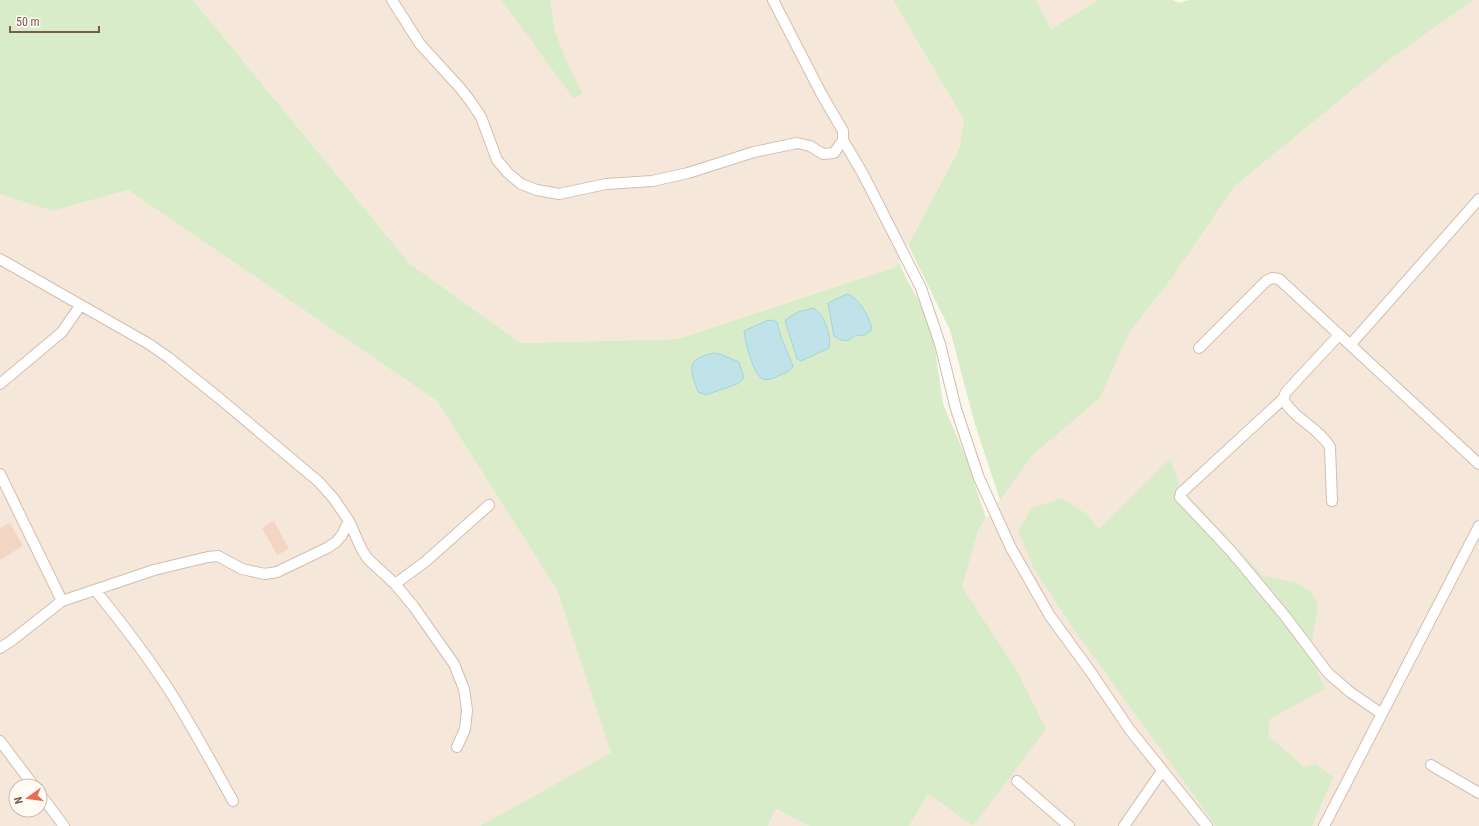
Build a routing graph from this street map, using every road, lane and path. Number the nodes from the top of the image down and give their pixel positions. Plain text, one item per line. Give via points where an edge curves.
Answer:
1 (392, 0) edge
2 (773, 0) edge
3 (843, 140) junction
4 (1479, 199) edge
5 (0, 259) edge
6 (80, 306) junction
7 (1339, 335) junction
8 (1351, 344) junction
9 (1199, 348) dead end
10 (0, 384) edge
11 (1283, 399) junction
12 (1479, 464) edge
13 (0, 474) edge
14 (1332, 501) dead end
15 (489, 505) dead end
16 (349, 521) junction
17 (1479, 526) edge
18 (395, 584) junction
19 (95, 590) junction
20 (62, 601) junction
21 (0, 648) edge
22 (1382, 714) junction
23 (0, 741) edge
24 (457, 747) dead end
25 (1431, 765) dead end
26 (1162, 771) junction
27 (28, 778) edge
28 (1017, 780) dead end
29 (1479, 793) edge
30 (233, 801) dead end
31 (48, 805) edge
32 (64, 826) edge
33 (1069, 826) edge
34 (1124, 826) edge
35 (1207, 826) edge
36 (1324, 826) edge

1 - 3 street via 420,44 471,102 481,118 497,160 521,184 537,190 559,194 606,184 652,181 688,173 754,152 797,143 810,146 823,154 834,153
2 - 3 street via 843,131
3 - 26 street via 922,288 940,344 956,409 979,478 1011,548 1050,616
4 - 8 street
5 - 6 street
6 - 10 street via 62,332
6 - 16 street via 149,344 195,378 319,482
7 - 8 street
7 - 9 street via 1284,283 1272,278
7 - 11 street via 1286,392
8 - 12 street
11 - 14 street via 1286,406 1326,439 1330,447
11 - 22 street via 1181,493 1180,497 1230,550 1328,673
13 - 20 street
15 - 18 street via 425,562
16 - 18 street via 368,559
16 - 19 street via 336,542 277,572 265,574 242,569 218,556 154,570
17 - 22 street
18 - 24 street via 454,664 464,688 466,723
19 - 20 street
19 - 30 street via 171,693
20 - 21 street
22 - 36 street
23 - 27 street
25 - 29 street
26 - 34 street
26 - 35 street
28 - 33 street
31 - 32 street

